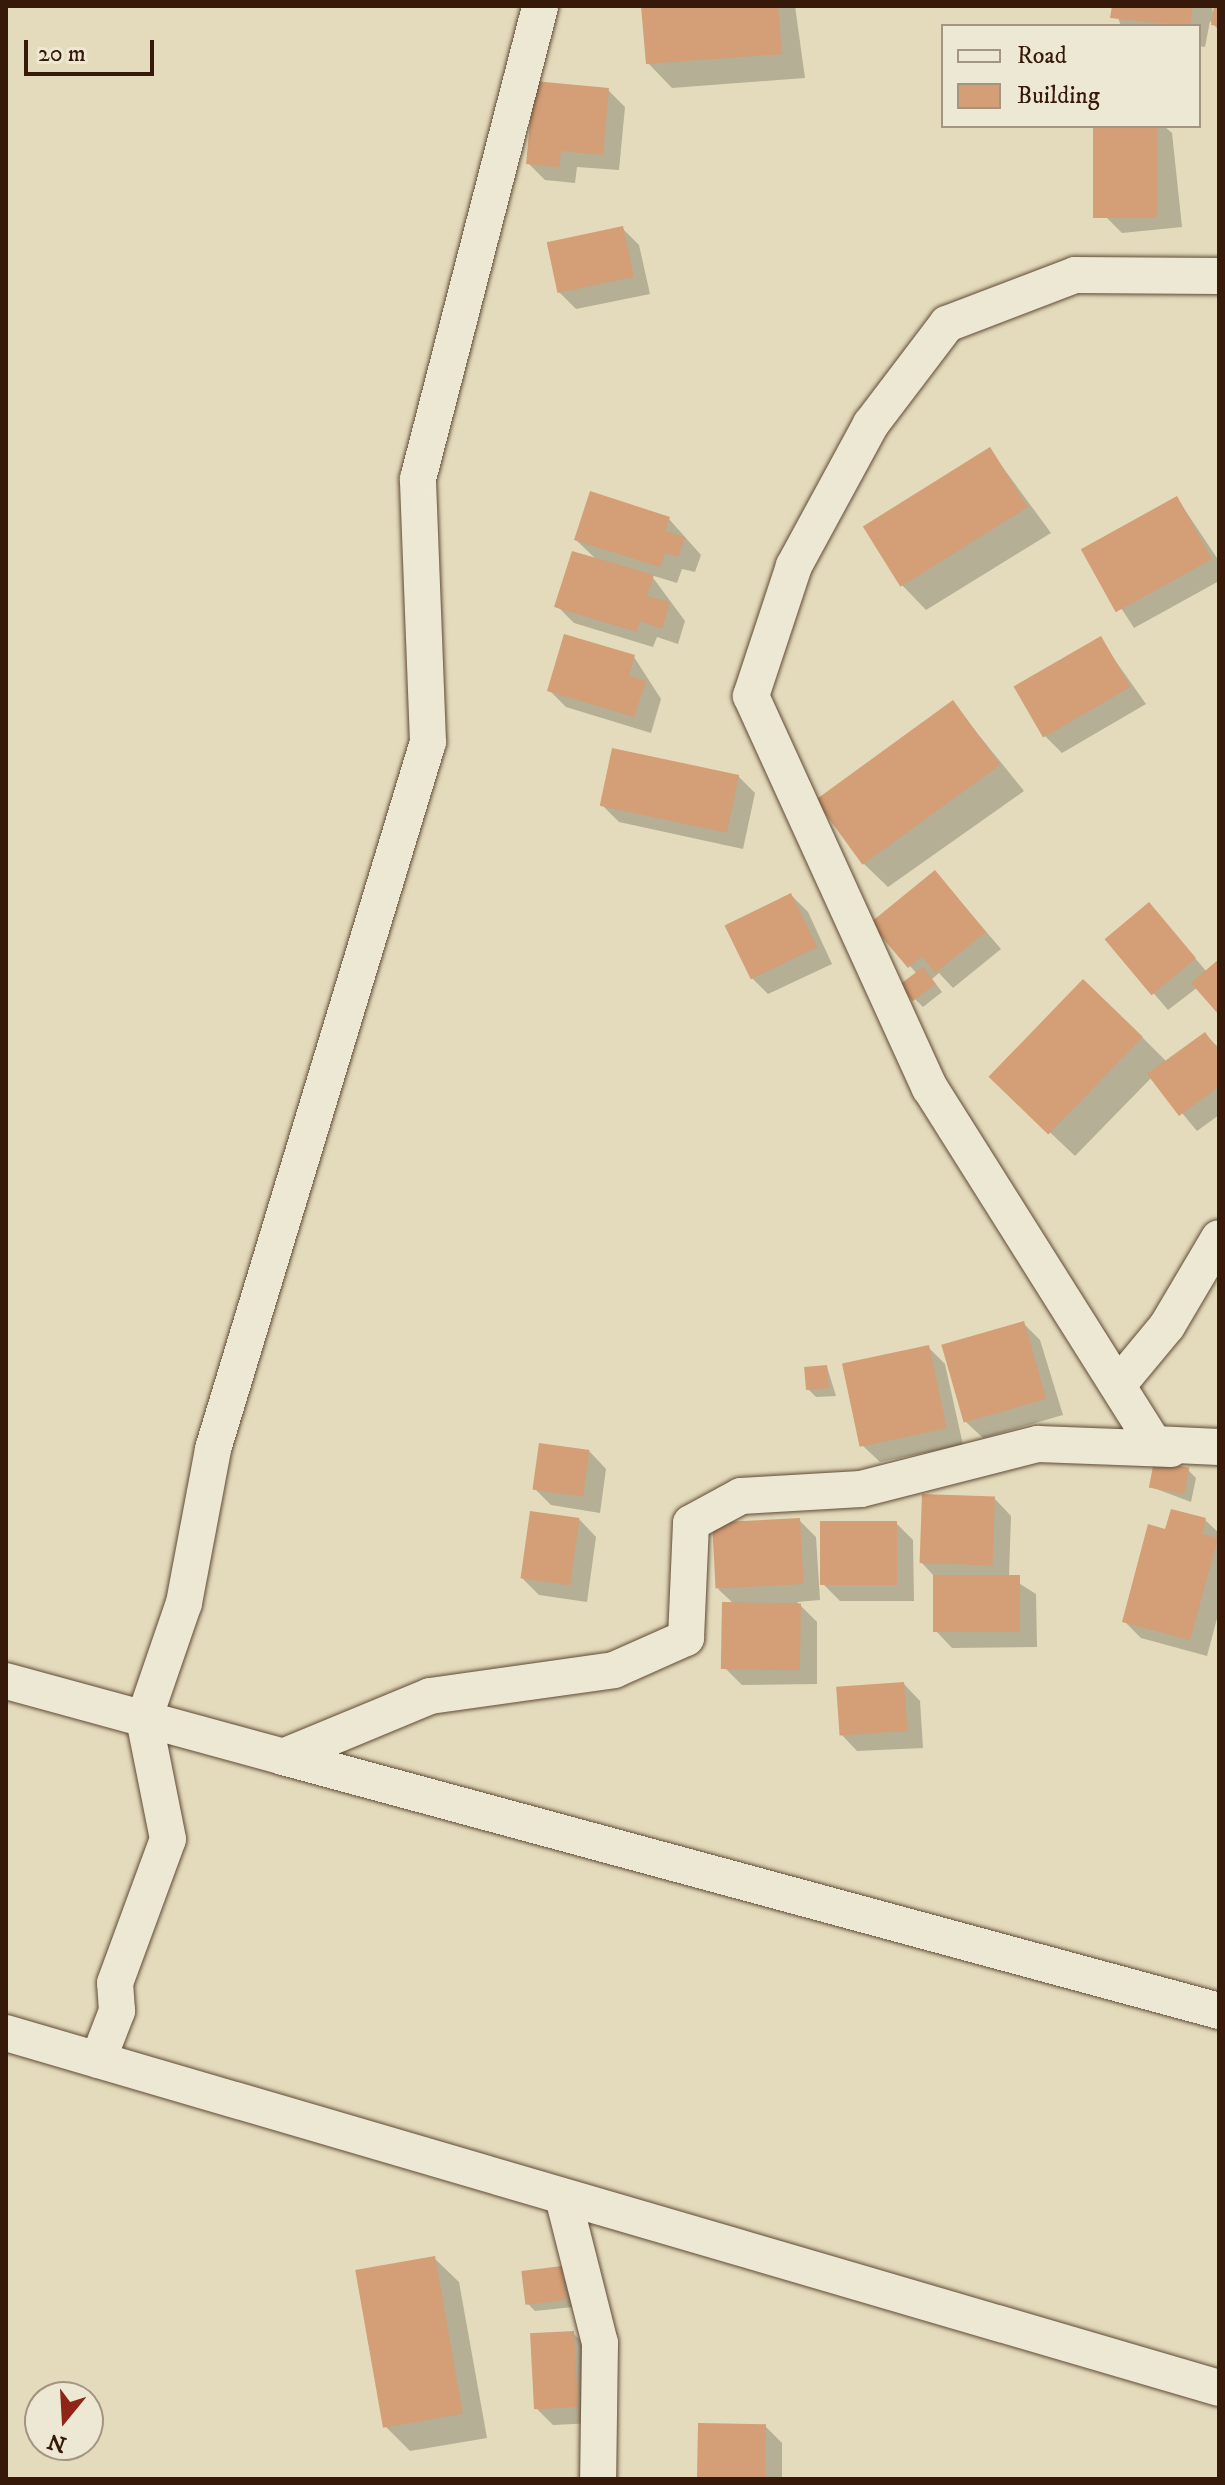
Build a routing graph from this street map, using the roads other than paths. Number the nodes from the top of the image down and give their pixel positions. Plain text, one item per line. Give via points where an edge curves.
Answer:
1 (540, 6) edge
2 (1219, 276) edge
3 (1219, 1238) edge
4 (1118, 1385) junction
5 (1154, 1444) junction
6 (1219, 1447) edge
7 (1219, 1463) edge
8 (6, 1681) edge
9 (144, 1719) junction
10 (283, 1757) junction
11 (1219, 2011) edge
12 (6, 2033) edge
13 (98, 2060) junction
14 (563, 2197) junction
15 (1219, 2388) edge
16 (598, 2479) edge

1 - 9 street via 418,479 428,742 213,1449 184,1603
2 - 4 street via 1075,275 947,324 871,424 794,566 751,696 930,1088
3 - 4 street via 1167,1326
4 - 5 street
5 - 6 street
5 - 7 street
5 - 10 street via 1038,1444 861,1489 741,1496 691,1523 686,1638 614,1670 430,1696
8 - 9 street
9 - 10 street
9 - 13 street via 168,1839 115,1983 117,2011
10 - 11 street
12 - 13 street
13 - 14 street
14 - 15 street
14 - 16 street via 600,2343

